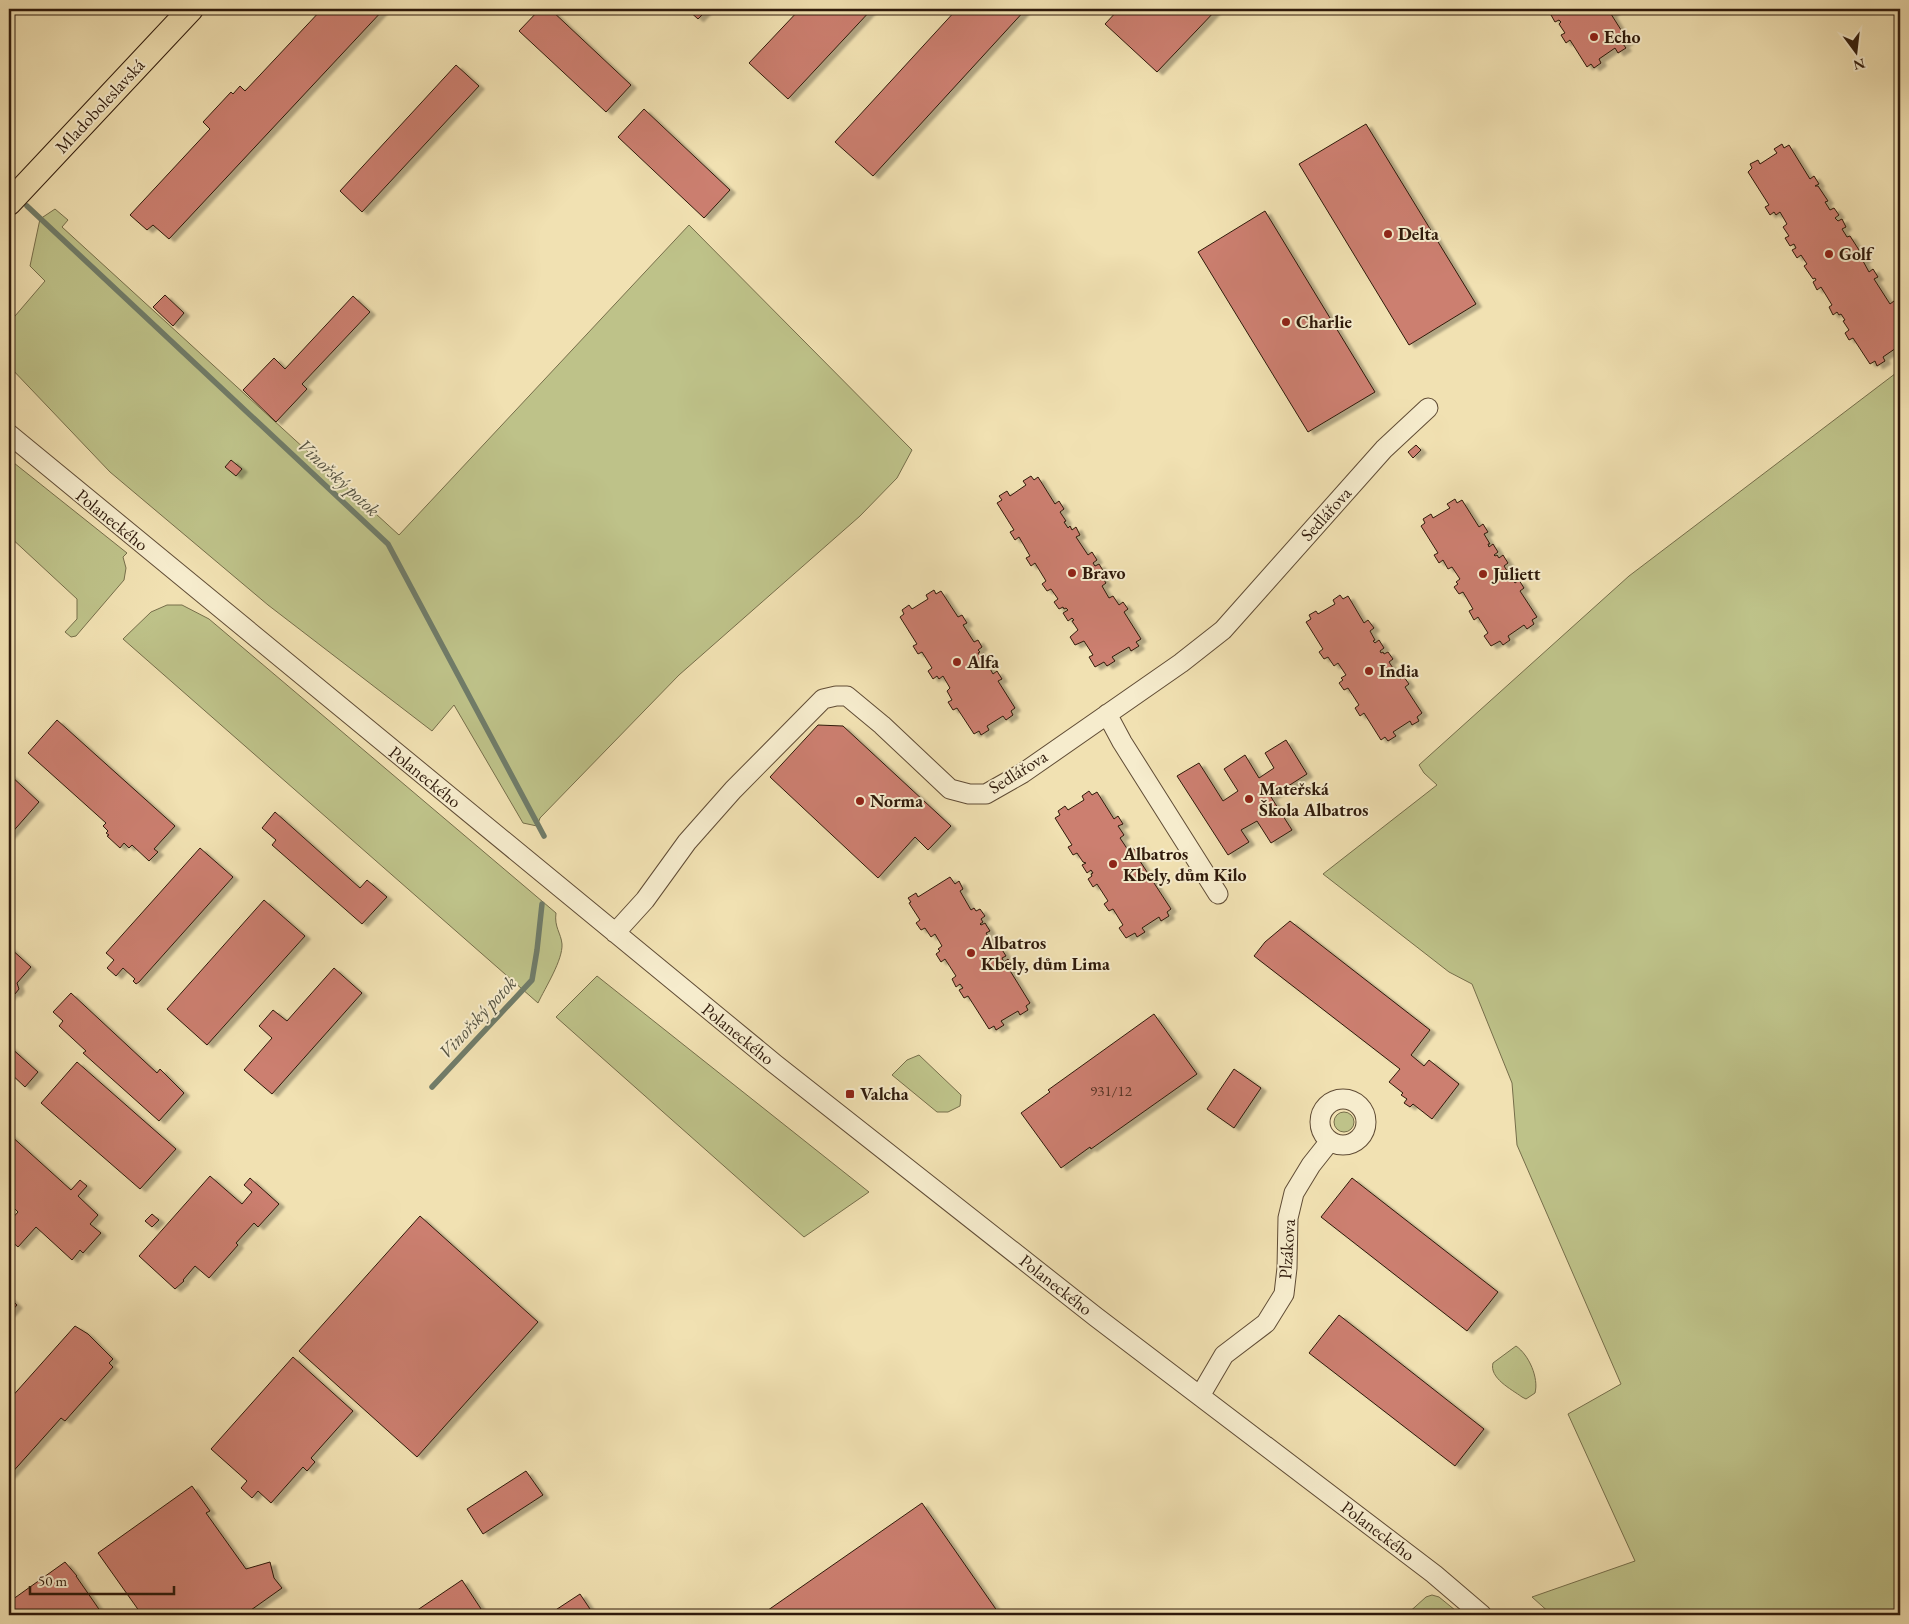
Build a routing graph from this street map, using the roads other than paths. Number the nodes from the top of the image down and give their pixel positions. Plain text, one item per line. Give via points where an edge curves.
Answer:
1 (191, 9) edge
2 (9, 202) edge
3 (1428, 408) dead end
4 (9, 434) edge
5 (1107, 714) junction
6 (1218, 894) dead end
7 (615, 933) junction
8 (1330, 1141) dead end
9 (1200, 1396) junction
10 (1482, 1615) edge

1 - 2 main road, Mladoboleslavská
3 - 5 street, Sedlářova via 1384,449 1223,630
4 - 7 street, Polaneckého
5 - 6 street
5 - 7 street, Sedlářova via 1023,773 986,794 970,794 950,789 848,696 823,699 733,790
7 - 9 street, Polaneckého via 806,1088
8 - 9 street, Plzákova via 1294,1193 1288,1218 1284,1294 1266,1323 1224,1355
9 - 10 street, Polaneckého via 1434,1574

